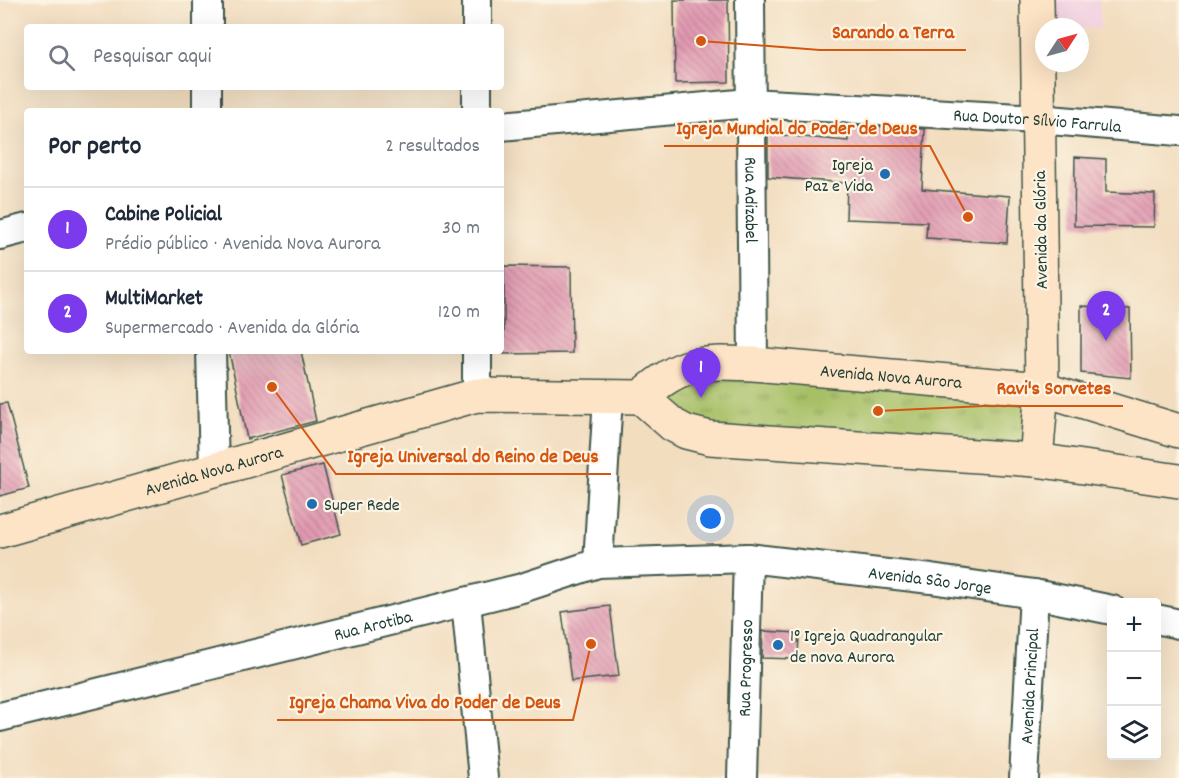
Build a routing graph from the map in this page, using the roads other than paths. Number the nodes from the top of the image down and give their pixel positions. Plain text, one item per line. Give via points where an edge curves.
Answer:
1 (208, 0) edge
2 (477, 0) edge
3 (750, 0) edge
4 (1037, 0) edge
5 (208, 24) edge
6 (477, 24) edge
7 (207, 90) edge
8 (477, 90) edge
9 (749, 103) junction
10 (207, 108) edge
11 (477, 108) edge
12 (1038, 119) junction
13 (504, 126) edge
14 (1179, 131) edge
15 (24, 229) edge
16 (0, 235) edge
17 (211, 354) edge
18 (477, 354) edge
19 (753, 364) junction
20 (1042, 388) junction
21 (477, 395) junction
22 (608, 397) junction
23 (640, 397) junction
24 (1179, 431) edge
25 (1036, 460) junction
26 (214, 470) junction
27 (1179, 481) edge
28 (0, 531) edge
29 (748, 558) junction
30 (598, 563) junction
31 (1034, 594) junction
32 (466, 602) junction
33 (1107, 609) edge
34 (1161, 621) edge
35 (1179, 624) edge
36 (0, 717) edge
37 (483, 778) edge
38 (742, 778) edge
39 (1024, 778) edge

1 - 5 street
2 - 6 street
3 - 9 street, Rua Adizabel
4 - 12 street, Avenida da Glória
7 - 10 street
8 - 11 street
9 - 12 street, Rua Doutor Sílvio Farrula
9 - 13 street, Rua Doutor Sílvio Farrula
9 - 19 street, Rua Adizabel
12 - 14 street, Rua Doutor Sílvio Farrula
12 - 20 street, Avenida da Glória
15 - 16 street
17 - 26 street
18 - 21 street
19 - 20 street, Avenida Nova Aurora
19 - 23 street, Avenida Nova Aurora via 708,362 685,367 663,378
20 - 24 street, Avenida Nova Aurora
20 - 25 street, Avenida da Glória
21 - 22 street, Avenida Nova Aurora
21 - 26 street, Avenida Nova Aurora
22 - 23 street, Avenida Nova Aurora
22 - 30 street
23 - 25 street via 673,425 710,438
25 - 27 street
26 - 28 street, Avenida Nova Aurora
29 - 30 street, Rua Arotiba
29 - 31 street, Avenida São Jorge
29 - 38 street, Rua Progresso
30 - 32 street, Rua Arotiba
31 - 33 street, Avenida São Jorge
31 - 39 street, Avenida Principal
32 - 36 street, Rua Arotiba
32 - 37 street
34 - 35 street

